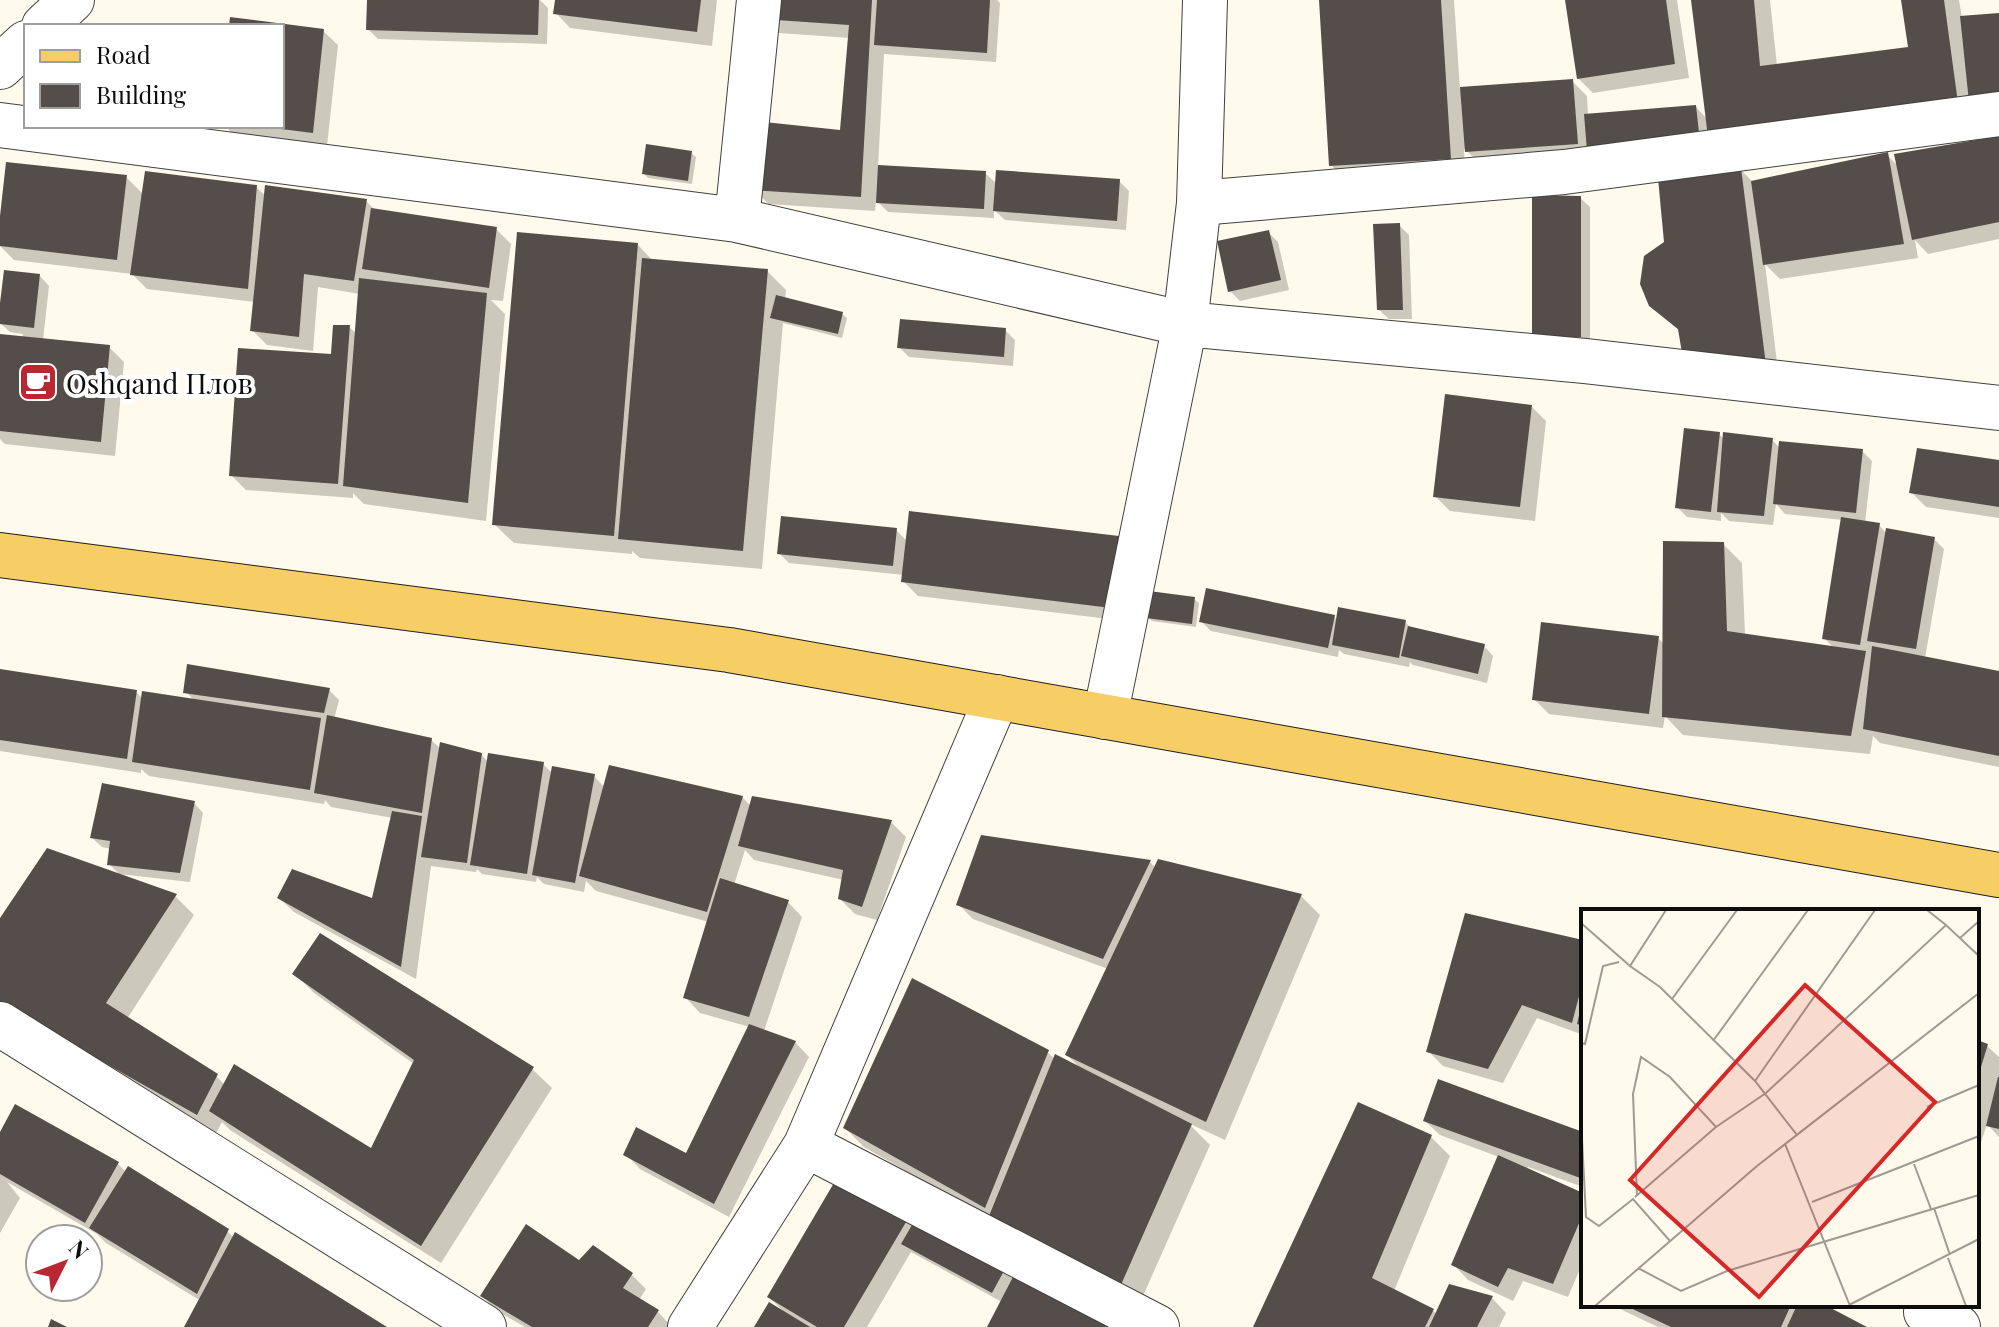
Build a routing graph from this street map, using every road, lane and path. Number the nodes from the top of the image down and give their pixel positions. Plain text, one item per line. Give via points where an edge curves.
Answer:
1 (72, 0) edge
2 (759, 0) edge
3 (1205, 0) edge
4 (46, 24) edge
5 (24, 45) edge
6 (0, 67) edge
7 (1999, 114) edge
8 (0, 125) edge
9 (1199, 203) junction
10 (737, 220) junction
11 (1185, 324) junction
12 (1999, 408) edge
13 (0, 555) edge
14 (997, 697) junction
15 (1105, 717) junction
16 (1999, 875) edge
17 (0, 1024) edge
18 (806, 1145) junction
19 (484, 1327) edge
20 (690, 1327) edge
21 (1157, 1327) edge

1 - 4 street
2 - 10 street
3 - 9 street
5 - 6 street
7 - 9 street via 1564,172
8 - 10 street
9 - 11 street
10 - 11 street
11 - 12 street
11 - 15 street
13 - 14 main road via 729,650
14 - 15 main road
14 - 18 street
15 - 16 main road
17 - 19 street
18 - 20 street
18 - 21 street

